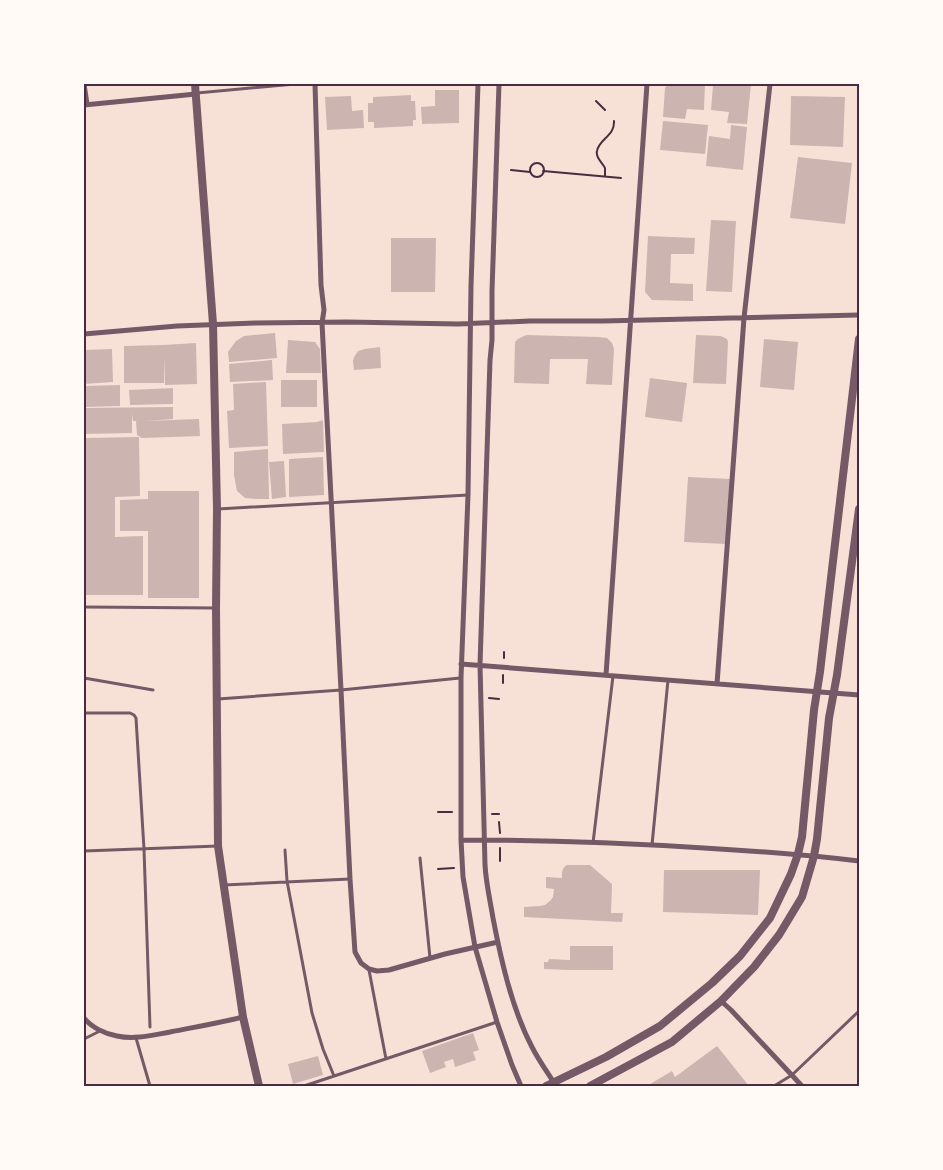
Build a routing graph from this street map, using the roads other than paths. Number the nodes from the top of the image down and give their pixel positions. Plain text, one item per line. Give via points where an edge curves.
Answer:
1 (85, 84) edge
2 (195, 84) edge
3 (295, 84) edge
4 (315, 84) edge
5 (478, 84) edge
6 (498, 84) edge
7 (647, 84) edge
8 (770, 84) edge
9 (196, 94) junction
10 (86, 105) edge
11 (859, 315) edge
12 (744, 318) junction
13 (630, 320) junction
14 (322, 323) junction
15 (492, 323) junction
16 (213, 324) junction
17 (470, 324) junction
18 (84, 334) edge
19 (859, 339) edge
20 (468, 494) junction
21 (332, 503) junction
22 (217, 509) junction
23 (859, 509) edge
24 (858, 536) edge
25 (84, 607) edge
26 (216, 608) junction
27 (461, 664) junction
28 (480, 665) junction
29 (606, 675) junction
30 (613, 676) junction
31 (84, 678) edge
32 (461, 678) junction
33 (668, 680) junction
34 (717, 684) junction
35 (153, 690) dead end
36 (341, 690) junction
37 (817, 692) junction
38 (833, 693) junction
39 (859, 695) edge
40 (218, 699) junction
41 (84, 713) edge
42 (461, 840) junction
43 (484, 840) junction
44 (592, 843) junction
45 (652, 845) junction
46 (218, 846) junction
47 (144, 849) junction
48 (285, 850) dead end
49 (84, 851) edge
50 (798, 854) junction
51 (814, 856) junction
52 (420, 858) dead end
53 (859, 861) edge
54 (350, 879) junction
55 (287, 882) junction
56 (223, 885) junction
57 (498, 942) junction
58 (475, 947) junction
59 (430, 958) junction
60 (369, 969) junction
61 (721, 1001) junction
62 (859, 1011) edge
63 (243, 1017) junction
64 (84, 1018) edge
65 (497, 1022) junction
66 (150, 1027) dead end
67 (101, 1031) junction
68 (136, 1038) junction
69 (84, 1039) edge
70 (386, 1059) junction
71 (792, 1075) junction
72 (334, 1076) junction
73 (555, 1084) edge
74 (150, 1086) edge
75 (259, 1086) edge
76 (304, 1086) edge
77 (521, 1086) edge
78 (546, 1086) edge
79 (590, 1086) edge
80 (774, 1086) edge
81 (802, 1086) edge

1 - 10 lane
2 - 9 street
3 - 9 lane
4 - 14 street
5 - 17 street
6 - 15 street
7 - 13 street
8 - 12 street
9 - 10 street
9 - 16 street
11 - 12 street
12 - 13 street
12 - 34 street
13 - 15 street
13 - 29 street
14 - 16 street
14 - 17 street
14 - 21 street
15 - 17 street
15 - 28 street
16 - 18 street
16 - 22 street
17 - 20 street
19 - 37 street
20 - 21 lane
20 - 27 street
21 - 22 lane
21 - 36 street
22 - 26 street
23 - 24 street
24 - 38 street
25 - 26 lane
26 - 40 street
27 - 28 street
27 - 32 street
28 - 29 street
28 - 43 street
29 - 30 street
30 - 33 street
30 - 44 lane
31 - 35 lane
32 - 36 lane
32 - 42 street
33 - 34 street
33 - 45 lane
34 - 37 street
36 - 40 lane
36 - 54 street
37 - 38 street
37 - 50 street
38 - 39 street
38 - 51 street
40 - 46 street
41 - 47 lane via 130,713 136,718
42 - 43 street
42 - 58 street via 463,877
43 - 44 street
43 - 57 street via 486,874
44 - 45 street
45 - 50 street
46 - 47 lane
46 - 56 street
47 - 49 lane
47 - 66 lane
48 - 55 lane
50 - 51 street
50 - 73 street via 770,918 740,956 712,983 660,1026
51 - 53 street
51 - 61 street via 802,897 779,935
52 - 59 lane
54 - 55 lane
54 - 60 street via 355,952
55 - 56 lane
55 - 72 lane via 312,1013
56 - 63 street
57 - 58 street
57 - 73 street via 520,1020 531,1046
58 - 59 street
58 - 65 street
59 - 60 street via 389,970
60 - 70 lane
61 - 71 street
61 - 79 street via 672,1042
62 - 71 lane
63 - 68 street
63 - 75 street
64 - 67 street
65 - 70 lane
65 - 77 street
67 - 68 street
67 - 69 lane
68 - 74 lane
70 - 72 lane
71 - 80 lane
71 - 81 street
72 - 76 lane
73 - 78 street

